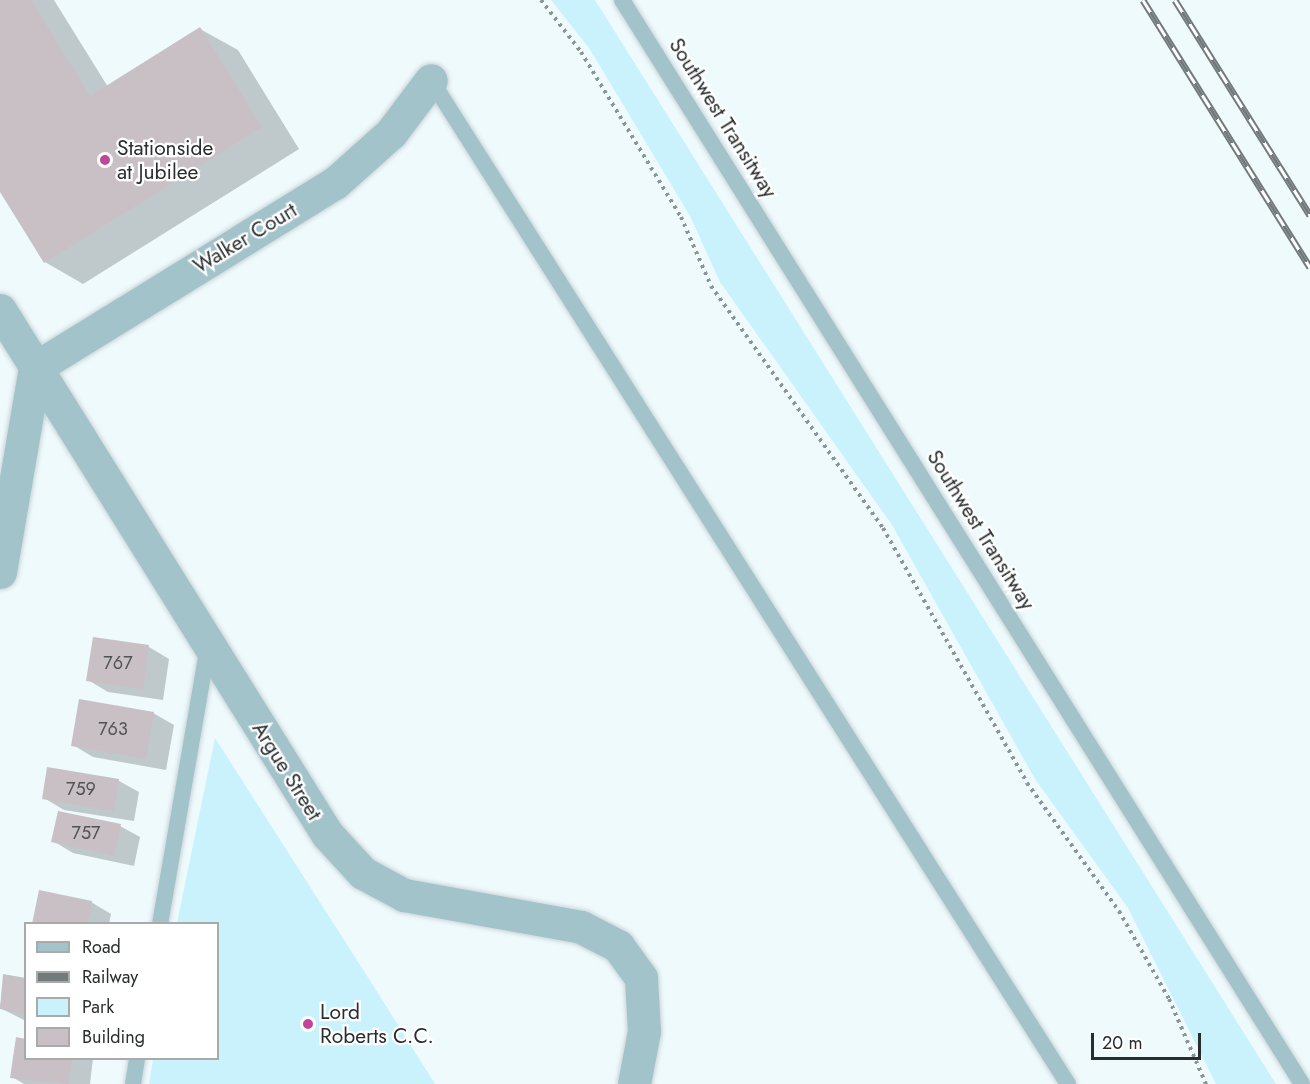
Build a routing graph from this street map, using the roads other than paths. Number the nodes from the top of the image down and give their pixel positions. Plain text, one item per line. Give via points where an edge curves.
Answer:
1 (622, 0) edge
2 (431, 80) joint
3 (0, 310) edge
4 (35, 368) junction
5 (0, 572) edge
6 (208, 645) junction
7 (160, 922) edge
8 (137, 1060) edge
9 (133, 1084) edge
10 (634, 1084) edge
11 (1068, 1084) edge
12 (1302, 1084) edge

1 - 12 lane, Southwest Transitway
2 - 4 street, Walker Court via 391,133 335,183
2 - 11 lane
3 - 4 street, Argue Street
4 - 5 street
4 - 6 street, Argue Street
6 - 7 lane
6 - 10 street, Argue Street via 327,834 363,873 404,895 581,927 618,946 641,978 644,1031
8 - 9 lane

